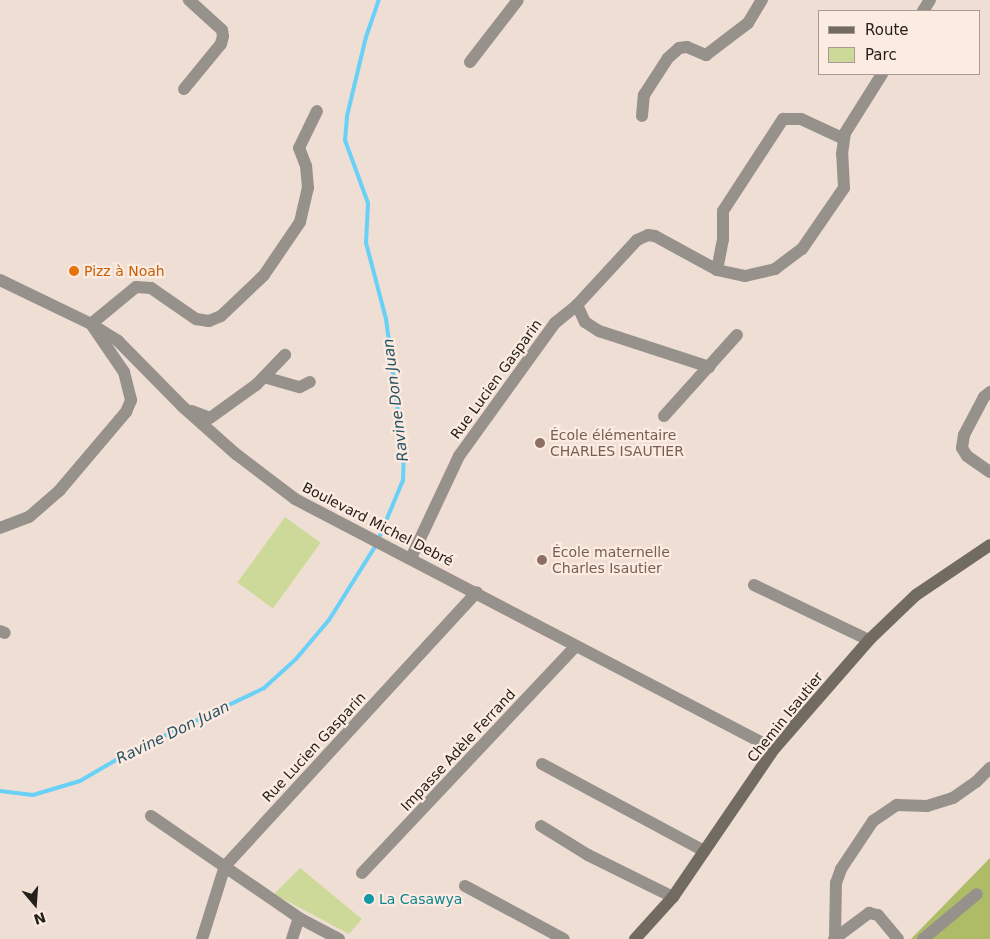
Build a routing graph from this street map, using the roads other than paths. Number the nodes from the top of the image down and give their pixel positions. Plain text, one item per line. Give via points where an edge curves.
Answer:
1 (189, 0) edge
2 (518, 0) edge
3 (762, 0) edge
4 (470, 62) dead end
5 (881, 75) edge
6 (184, 89) dead end
7 (317, 111) dead end
8 (642, 116) dead end
9 (844, 139) junction
10 (717, 270) junction
11 (0, 280) edge
12 (577, 305) junction
13 (91, 324) junction
14 (737, 335) dead end
15 (285, 355) dead end
16 (709, 367) junction
17 (264, 377) junction
18 (310, 382) dead end
19 (990, 392) edge
20 (183, 407) junction
21 (664, 416) dead end
22 (990, 472) edge
23 (0, 528) edge
24 (990, 545) edge
25 (412, 558) junction
26 (754, 585) dead end
27 (477, 592) junction
28 (869, 640) junction
29 (575, 647) junction
30 (774, 749) junction
31 (542, 764) dead end
32 (990, 768) edge
33 (151, 816) dead end
34 (541, 826) dead end
35 (704, 851) junction
36 (225, 866) junction
37 (362, 873) dead end
38 (465, 886) dead end
39 (977, 894) dead end
40 (674, 896) junction
41 (299, 918) junction
42 (834, 938) edge
43 (202, 939) edge
44 (292, 939) edge
45 (339, 939) edge
46 (564, 939) edge
47 (635, 939) edge
48 (898, 939) edge
49 (923, 939) edge

1 - 6 street via 222,30 224,36
2 - 4 street
3 - 8 street via 748,24 706,56 687,47 679,48 668,58 644,95
5 - 9 street, Rue Lucien Gasparin via 856,113
7 - 13 street via 299,148 306,166 308,188 300,222 264,275 221,316 209,321 196,318 151,288 136,287
9 - 10 street, Rue Lucien Gasparin via 844,188 802,249 775,269 760,274 745,276
9 - 10 street via 801,119 783,119 723,211 723,239
10 - 12 street, Rue Lucien Gasparin via 655,236 641,237
11 - 13 street, Boulevard Michel Debré
12 - 16 street via 585,322 599,331
12 - 25 street, Rue Lucien Gasparin via 555,323 459,456
13 - 20 street, Boulevard Michel Debré via 118,341 144,364
13 - 23 street via 110,349 126,379 131,400 126,412 59,491 29,517
14 - 16 street
15 - 17 street
16 - 21 street
17 - 18 street via 300,387
17 - 20 street via 210,418
19 - 22 street via 984,397 964,435 962,448 966,456
20 - 25 street, Boulevard Michel Debré via 236,454 295,499
24 - 28 main road, Chemin Isautier via 916,595
25 - 27 street, Boulevard Michel Debré
26 - 28 street
27 - 29 street, Boulevard Michel Debré
27 - 36 street, Rue Lucien Gasparin
28 - 30 main road, Chemin Isautier
29 - 30 street, Boulevard Michel Debré
29 - 37 street, Impasse Adèle Ferrand
30 - 35 main road, Chemin Isautier
31 - 35 street
32 - 42 street via 953,798 928,806 897,805 873,821 841,869 836,883
33 - 36 street
34 - 40 street via 588,855
35 - 40 main road, Chemin Isautier
36 - 41 street
36 - 43 street, Rue Lucien Gasparin
38 - 46 street
39 - 49 street
40 - 47 main road, Chemin Isautier
41 - 44 street
41 - 45 street
42 - 48 street via 870,912 878,915

